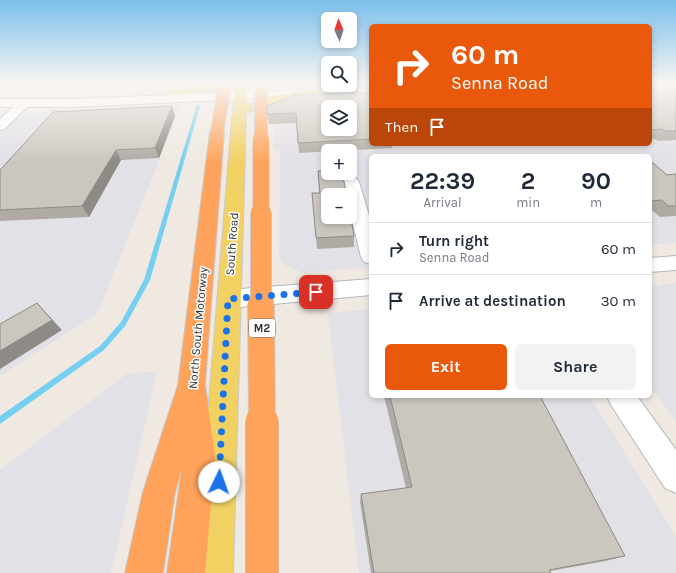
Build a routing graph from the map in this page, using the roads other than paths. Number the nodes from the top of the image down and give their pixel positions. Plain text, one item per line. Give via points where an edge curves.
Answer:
1 (17, 110) edge
2 (221, 110) edge
3 (243, 110) edge
4 (245, 110) edge
5 (0, 126) edge
6 (351, 182) dead end
7 (369, 250) edge
8 (676, 263) edge
9 (652, 265) edge
10 (369, 287) edge
11 (228, 299) junction
12 (191, 384) junction
13 (622, 398) edge
14 (676, 477) edge
15 (144, 573) edge
16 (186, 573) edge
17 (214, 573) edge
18 (262, 573) edge

1 - 5 street
2 - 12 highway, North South Motorway, bridge
3 - 11 main road, South Road
4 - 18 highway, M2, bridge
6 - 7 street
8 - 9 street
10 - 11 street
11 - 17 main road, South Road
12 - 15 highway via 159,492
12 - 16 highway, North South Motorway via 199,457
13 - 14 street

